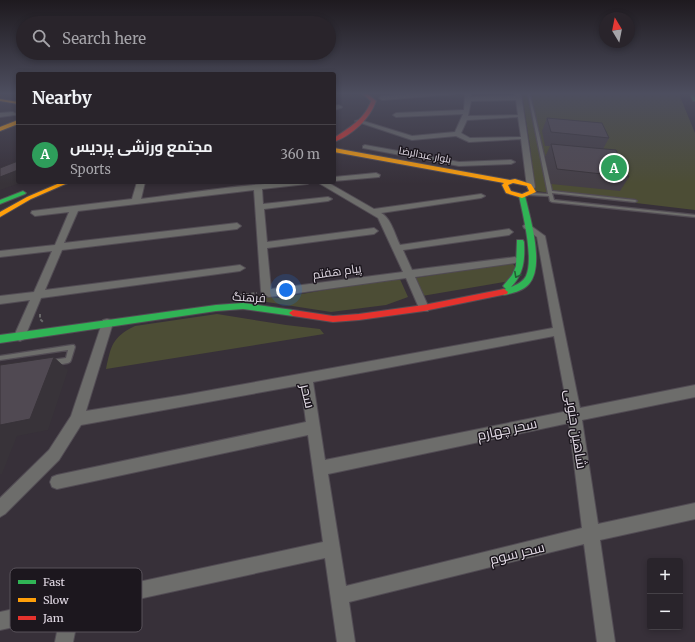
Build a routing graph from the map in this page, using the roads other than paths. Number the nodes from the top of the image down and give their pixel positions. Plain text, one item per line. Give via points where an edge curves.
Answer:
1 (354, 124) edge
2 (364, 124) edge
3 (462, 124) edge
4 (519, 124) edge
5 (536, 124) edge
6 (457, 134) junction
7 (336, 138) edge
8 (518, 138) dead end
9 (365, 147) dead end
10 (414, 147) junction
11 (336, 150) edge
12 (336, 156) edge
13 (511, 162) dead end
14 (376, 175) dead end
15 (336, 179) edge
16 (49, 184) edge
17 (62, 184) edge
18 (140, 184) edge
19 (287, 184) edge
20 (326, 184) edge
21 (508, 184) junction
22 (258, 187) junction
23 (525, 193) junction
24 (551, 194) junction
25 (481, 196) dead end
26 (328, 199) dead end
27 (136, 201) junction
28 (635, 201) dead end
29 (0, 202) edge
30 (260, 207) junction
31 (75, 208) junction
32 (374, 211) junction
33 (35, 213) dead end
34 (0, 215) edge
35 (695, 216) edge
36 (521, 224) junction
37 (236, 226) dead end
38 (374, 231) dead end
39 (509, 232) dead end
40 (263, 246) junction
41 (58, 247) junction
42 (397, 248) junction
43 (0, 254) edge
44 (515, 260) dead end
45 (240, 268) dead end
46 (409, 274) junction
47 (38, 295) junction
48 (0, 300) edge
49 (424, 308) junction
50 (107, 323) junction
51 (559, 331) junction
52 (20, 336) junction
53 (0, 339) edge
54 (0, 358) edge
55 (43, 364) edge
56 (306, 379) junction
57 (695, 391) edge
58 (575, 416) junction
59 (77, 419) junction
60 (314, 427) junction
61 (320, 468) junction
62 (57, 482) dead end
63 (0, 509) edge
64 (695, 511) edge
65 (591, 534) junction
66 (332, 548) junction
67 (142, 590) edge
68 (339, 596) junction
69 (10, 619) edge
70 (0, 621) edge
71 (66, 632) edge
72 (64, 642) edge
73 (346, 642) edge
74 (606, 642) edge

1 - 7 main road
2 - 10 street
3 - 6 street
4 - 23 street
5 - 24 lane
6 - 8 street via 472,140
6 - 10 street
9 - 10 street
10 - 13 street via 459,164
11 - 21 main road, بلوار عبدالرضا
12 - 21 main road, بلوار عبدالرضا
14 - 15 street
16 - 29 main road
17 - 34 main road via 29,198
18 - 27 street
19 - 22 street
20 - 32 street
21 - 23 main road via 508,192
21 - 23 main road via 524,183
22 - 27 street
22 - 30 street, پیام هفتم
23 - 24 lane
23 - 36 main road, فرهنگ
24 - 28 lane
24 - 35 lane via 552,201
25 - 32 street
26 - 30 street
27 - 31 street
30 - 40 street, پیام هفتم
31 - 33 street
31 - 41 street
32 - 42 street via 386,224
36 - 49 main road, فرهنگ via 520,272 513,282 500,293
36 - 51 street, شاهین جنوبی via 541,236
37 - 41 street
38 - 40 street
39 - 42 street
40 - 46 street, پیام هفتم via 266,291 272,294
41 - 43 street
41 - 47 street
42 - 46 street
44 - 46 street, پیام هفتم
45 - 47 street
46 - 49 street
47 - 48 street
47 - 52 street
49 - 50 main road, فرهنگ via 333,319 242,306
50 - 52 main road, فرهنگ
50 - 59 street
51 - 56 street
51 - 58 street, شاهین جنوبی
52 - 53 main road, فرهنگ
54 - 55 lane via 72,347 68,360
56 - 59 street, سحر
56 - 60 street, سحر
57 - 58 street, سحر چهارم
58 - 61 street, سحر چهارم
58 - 65 street, شاهین جنوبی
59 - 63 street via 54,455
60 - 61 street, سحر
60 - 62 street
61 - 66 street, سحر
64 - 65 street, سحر سوم
65 - 68 street, سحر سوم
65 - 74 street, شاهین جنوبی
66 - 67 street
66 - 68 street, سحر
68 - 73 street, سحر
69 - 70 street
71 - 72 street

